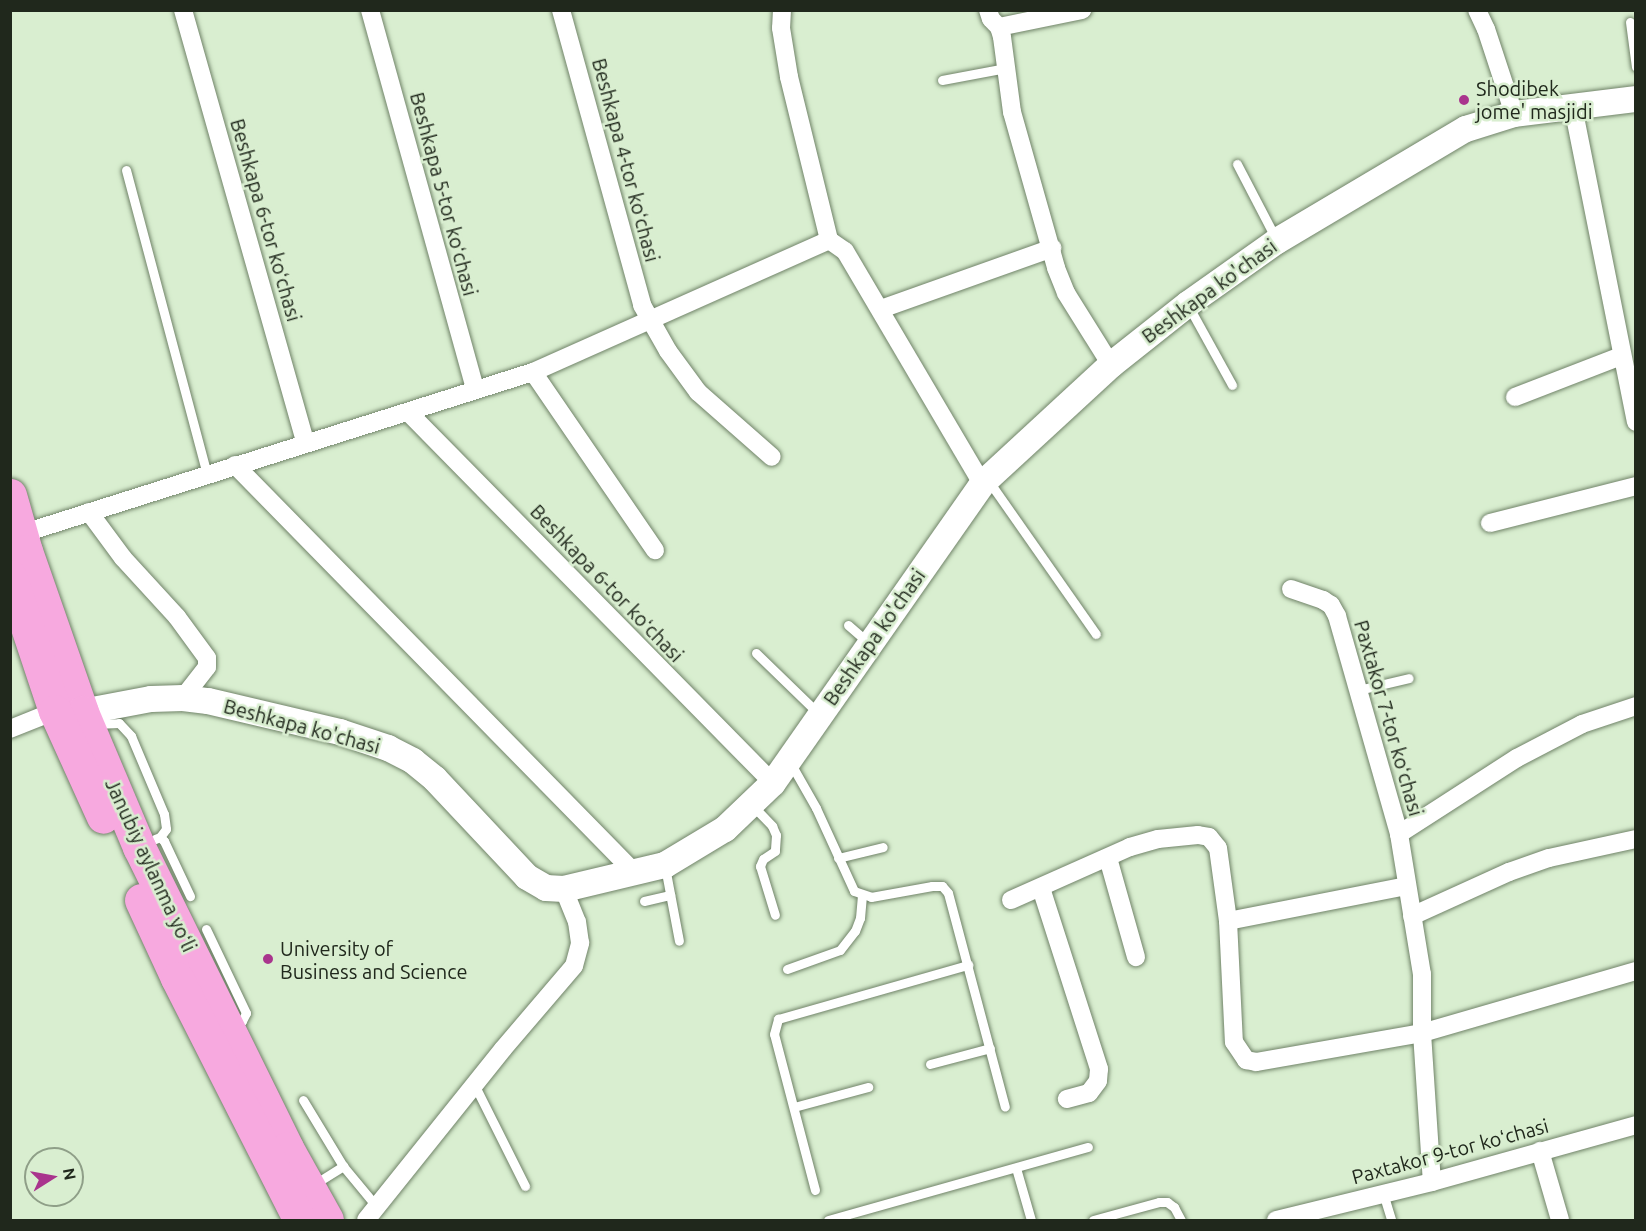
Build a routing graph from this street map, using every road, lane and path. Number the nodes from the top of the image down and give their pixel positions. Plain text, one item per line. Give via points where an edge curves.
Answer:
1 (183, 10) edge
2 (370, 10) edge
3 (561, 10) edge
4 (782, 10) edge
5 (988, 10) edge
6 (1082, 10) edge
7 (1477, 10) edge
8 (1630, 22) dead end
9 (999, 27) junction
10 (1635, 67) edge
11 (1006, 68) junction
12 (942, 80) dead end
13 (1635, 99) edge
14 (1573, 107) junction
15 (1514, 114) junction
16 (1237, 164) dead end
17 (126, 170) dead end
18 (829, 240) junction
19 (1277, 241) junction
20 (1052, 248) junction
21 (1188, 304) junction
22 (880, 309) junction
23 (651, 320) junction
24 (1621, 357) junction
25 (1111, 365) junction
26 (533, 372) junction
27 (1232, 385) dead end
28 (474, 389) junction
29 (1515, 397) dead end
30 (409, 413) junction
31 (1635, 422) edge
32 (305, 442) junction
33 (772, 457) dead end
34 (235, 465) junction
35 (207, 474) junction
36 (984, 481) junction
37 (1635, 486) edge
38 (10, 495) edge
39 (89, 512) junction
40 (1490, 523) dead end
41 (21, 534) junction
42 (655, 550) dead end
43 (10, 576) edge
44 (1291, 589) dead end
45 (848, 625) dead end
46 (1096, 634) dead end
47 (869, 643) junction
48 (756, 653) dead end
49 (1409, 678) dead end
50 (1358, 690) junction
51 (183, 698) junction
52 (1635, 706) edge
53 (820, 714) junction
54 (75, 716) junction
55 (10, 729) edge
56 (788, 759) junction
57 (773, 783) junction
58 (751, 805) junction
59 (1399, 834) junction
60 (1635, 839) edge
61 (149, 842) junction
62 (883, 847) dead end
63 (838, 858) junction
64 (1108, 858) junction
65 (665, 865) junction
66 (636, 874) junction
67 (1407, 886) junction
68 (1041, 888) junction
69 (564, 889) junction
70 (190, 896) dead end
71 (670, 896) junction
72 (862, 896) junction
73 (1011, 900) dead end
74 (644, 901) dead end
75 (775, 915) dead end
76 (1412, 916) junction
77 (1228, 921) junction
78 (206, 929) dead end
79 (679, 941) dead end
80 (1136, 957) dead end
81 (968, 965) junction
82 (787, 969) dead end
83 (1635, 970) edge
84 (228, 1027) junction
85 (1422, 1033) junction
86 (990, 1048) junction
87 (930, 1064) dead end
88 (474, 1084) junction
89 (868, 1087) dead end
90 (1067, 1099) dead end
91 (303, 1100) dead end
92 (794, 1107) junction
93 (1005, 1107) dead end
94 (1635, 1125) edge
95 (1088, 1148) dead end
96 (1540, 1151) junction
97 (343, 1166) junction
98 (1016, 1168) junction
99 (1432, 1182) junction
100 (525, 1186) dead end
101 (309, 1188) junction
102 (815, 1190) dead end
103 (1383, 1193) junction
104 (372, 1216) edge
105 (1117, 1217) edge
106 (300, 1221) edge
107 (327, 1221) edge
108 (828, 1221) edge
109 (1031, 1221) edge
110 (1094, 1221) edge
111 (1181, 1221) edge
112 (1276, 1221) edge
113 (1391, 1221) edge
114 (1560, 1221) edge

1 - 32 street, Beshkapa 6-tor koʻchasi
2 - 28 street, Beshkapa 5-tor koʻchasi
3 - 23 street, Beshkapa 4-tor koʻchasi via 642,305
4 - 18 street via 789,77
5 - 9 street
6 - 9 street
7 - 15 street
8 - 10 lane
9 - 11 street
11 - 12 lane
11 - 20 street via 1012,112
13 - 14 street, Beshkapa ko'chasi
14 - 15 street, Beshkapa ko'chasi
14 - 24 street
15 - 19 street, Beshkapa ko'chasi via 1466,129
16 - 19 lane
17 - 35 lane
18 - 22 street via 845,251
18 - 23 street
19 - 21 street, Beshkapa ko'chasi
20 - 22 street
20 - 25 street via 1066,293
21 - 25 street, Beshkapa ko'chasi
21 - 27 lane
22 - 36 street
23 - 26 street
23 - 33 street, Beshkapa 4-tor koʻchasi via 698,392
24 - 29 street
24 - 31 street
25 - 36 street, Beshkapa ko'chasi
26 - 28 street
26 - 42 street
28 - 30 street
30 - 32 street
30 - 57 street, Beshkapa 6-tor koʻchasi
32 - 34 street
34 - 35 street
34 - 66 street
35 - 39 street
36 - 46 lane
36 - 47 street, Beshkapa ko'chasi
37 - 40 street
38 - 41 highway, Janubiy aylanma yoʻli
39 - 41 street
39 - 51 street via 204,652 207,667
41 - 54 highway, Janubiy aylanma yoʻli
43 - 54 highway, Janubiy aylanma yoʻli
44 - 50 street, Paxtakor 7-tor koʻchasi via 1331,605
45 - 47 lane
47 - 53 street, Beshkapa ko'chasi
48 - 53 lane
49 - 50 lane
50 - 59 street, Paxtakor 7-tor koʻchasi
51 - 54 street, Beshkapa ko'chasi via 151,699
51 - 69 street, Beshkapa ko'chasi via 340,732 413,761 435,779 527,877 546,888
52 - 59 street, Paxtakor 7-tor koʻchasi via 1582,724 1527,753
53 - 56 street, Beshkapa ko'chasi
54 - 55 street
54 - 61 highway, Janubiy aylanma yoʻli
54 - 106 highway, Janubiy aylanma yoʻli via 177,978
56 - 57 street, Beshkapa ko'chasi
56 - 63 lane
57 - 58 street, Beshkapa ko'chasi
58 - 65 street, Beshkapa ko'chasi via 725,830
58 - 75 lane via 776,835 775,851 763,858 760,866
59 - 67 street
60 - 76 street via 1550,858 1509,872
61 - 70 lane via 167,847
61 - 84 highway, Janubiy aylanma yoʻli
62 - 63 lane
63 - 72 lane via 848,883
64 - 68 street
64 - 77 street via 1158,839 1209,837 1218,848
64 - 80 street
65 - 66 street, Beshkapa ko'chasi
65 - 71 lane
66 - 69 street, Beshkapa ko'chasi
67 - 76 street
67 - 77 street
68 - 73 street
68 - 90 street via 1099,1069 1098,1081 1089,1093
69 - 88 street via 577,922 580,944 574,966
71 - 74 lane
71 - 79 lane
72 - 81 lane via 942,886 948,893
72 - 82 lane via 855,932 840,950
76 - 85 street via 1422,974
77 - 85 street via 1234,1042 1246,1060 1256,1062
78 - 84 lane via 246,1013 242,1021
81 - 86 lane
81 - 92 lane via 778,1019 774,1034
83 - 85 street
84 - 101 highway, Janubiy aylanma yoʻli
85 - 99 street
86 - 87 lane
86 - 93 lane
88 - 100 lane
88 - 104 street
89 - 92 lane
91 - 97 lane
92 - 102 lane
94 - 96 street, Paxtakor 9-tor koʻchasi
95 - 98 lane
96 - 99 street, Paxtakor 9-tor koʻchasi
96 - 114 street
97 - 101 lane
97 - 104 lane
98 - 108 lane
98 - 109 lane
99 - 103 street, Paxtakor 9-tor koʻchasi
101 - 107 highway, Janubiy aylanma yoʻli
103 - 112 street, Paxtakor 9-tor koʻchasi
103 - 113 lane
105 - 110 lane
105 - 111 lane via 1167,1202

